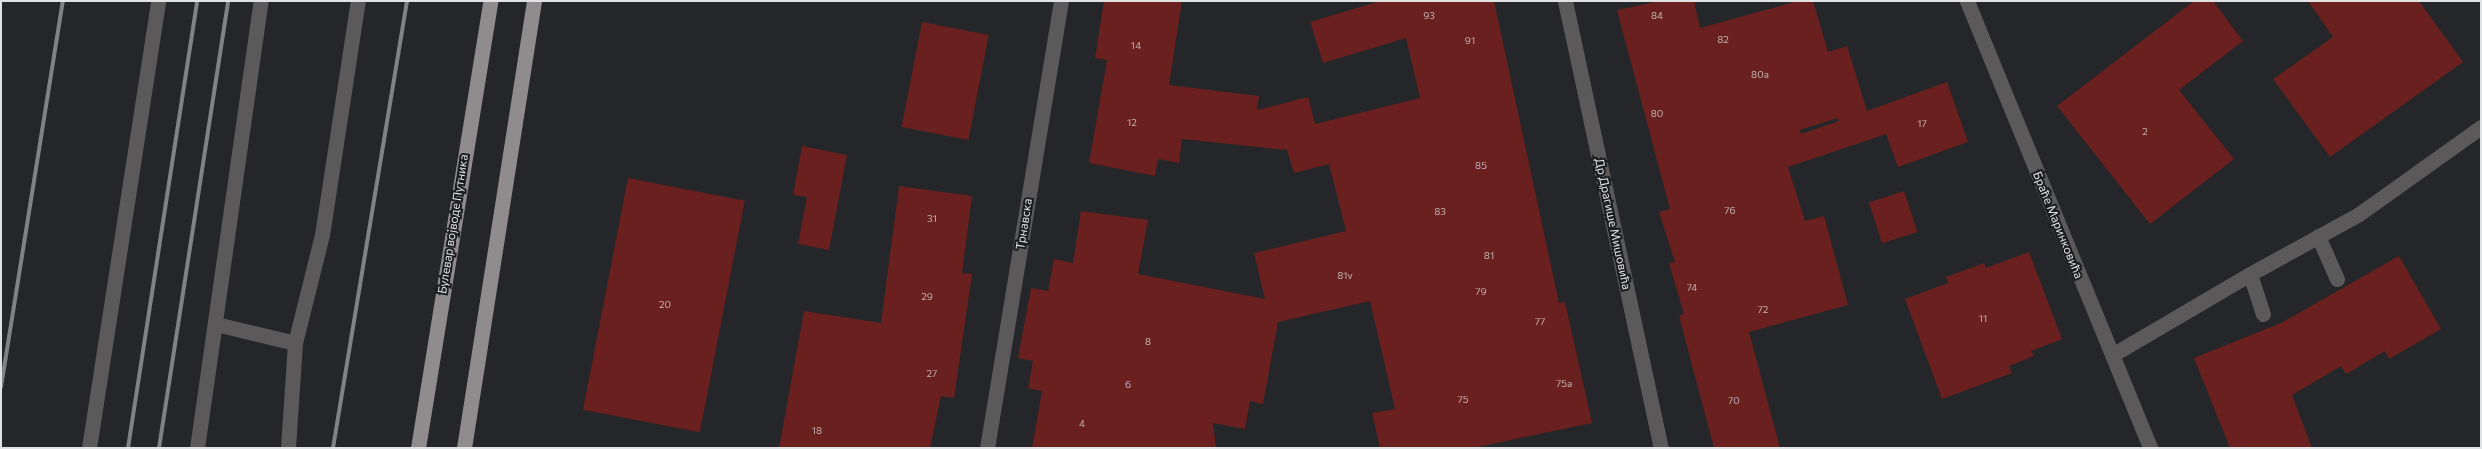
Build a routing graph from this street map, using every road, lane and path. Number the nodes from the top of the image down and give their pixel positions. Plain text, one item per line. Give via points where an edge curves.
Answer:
1 (158, 1) edge
2 (261, 1) edge
3 (358, 1) edge
4 (490, 1) edge
5 (534, 1) edge
6 (1061, 1) edge
7 (1565, 1) edge
8 (1967, 1) edge
9 (2481, 127) edge
10 (2318, 236) junction
11 (2250, 274) junction
12 (2337, 279) dead end
13 (2263, 314) dead end
14 (216, 324) junction
15 (295, 343) junction
16 (2112, 355) junction
17 (89, 448) edge
18 (197, 448) edge
19 (288, 448) edge
20 (418, 448) edge
21 (464, 448) edge
22 (987, 448) edge
23 (1661, 448) edge
24 (2150, 448) edge

1 - 17 street
2 - 14 street
3 - 15 street via 322,235
4 - 20 main road, Булевар војводе Путника
5 - 21 main road
6 - 22 street, Трнавска
7 - 23 street, Др Драгише Мишовића
8 - 16 street, Браће Маринковића
9 - 10 street via 2376,202
10 - 11 street
10 - 12 street
11 - 13 street
11 - 16 street
14 - 15 street
14 - 18 street
15 - 19 street
16 - 24 street, Браће Маринковића

